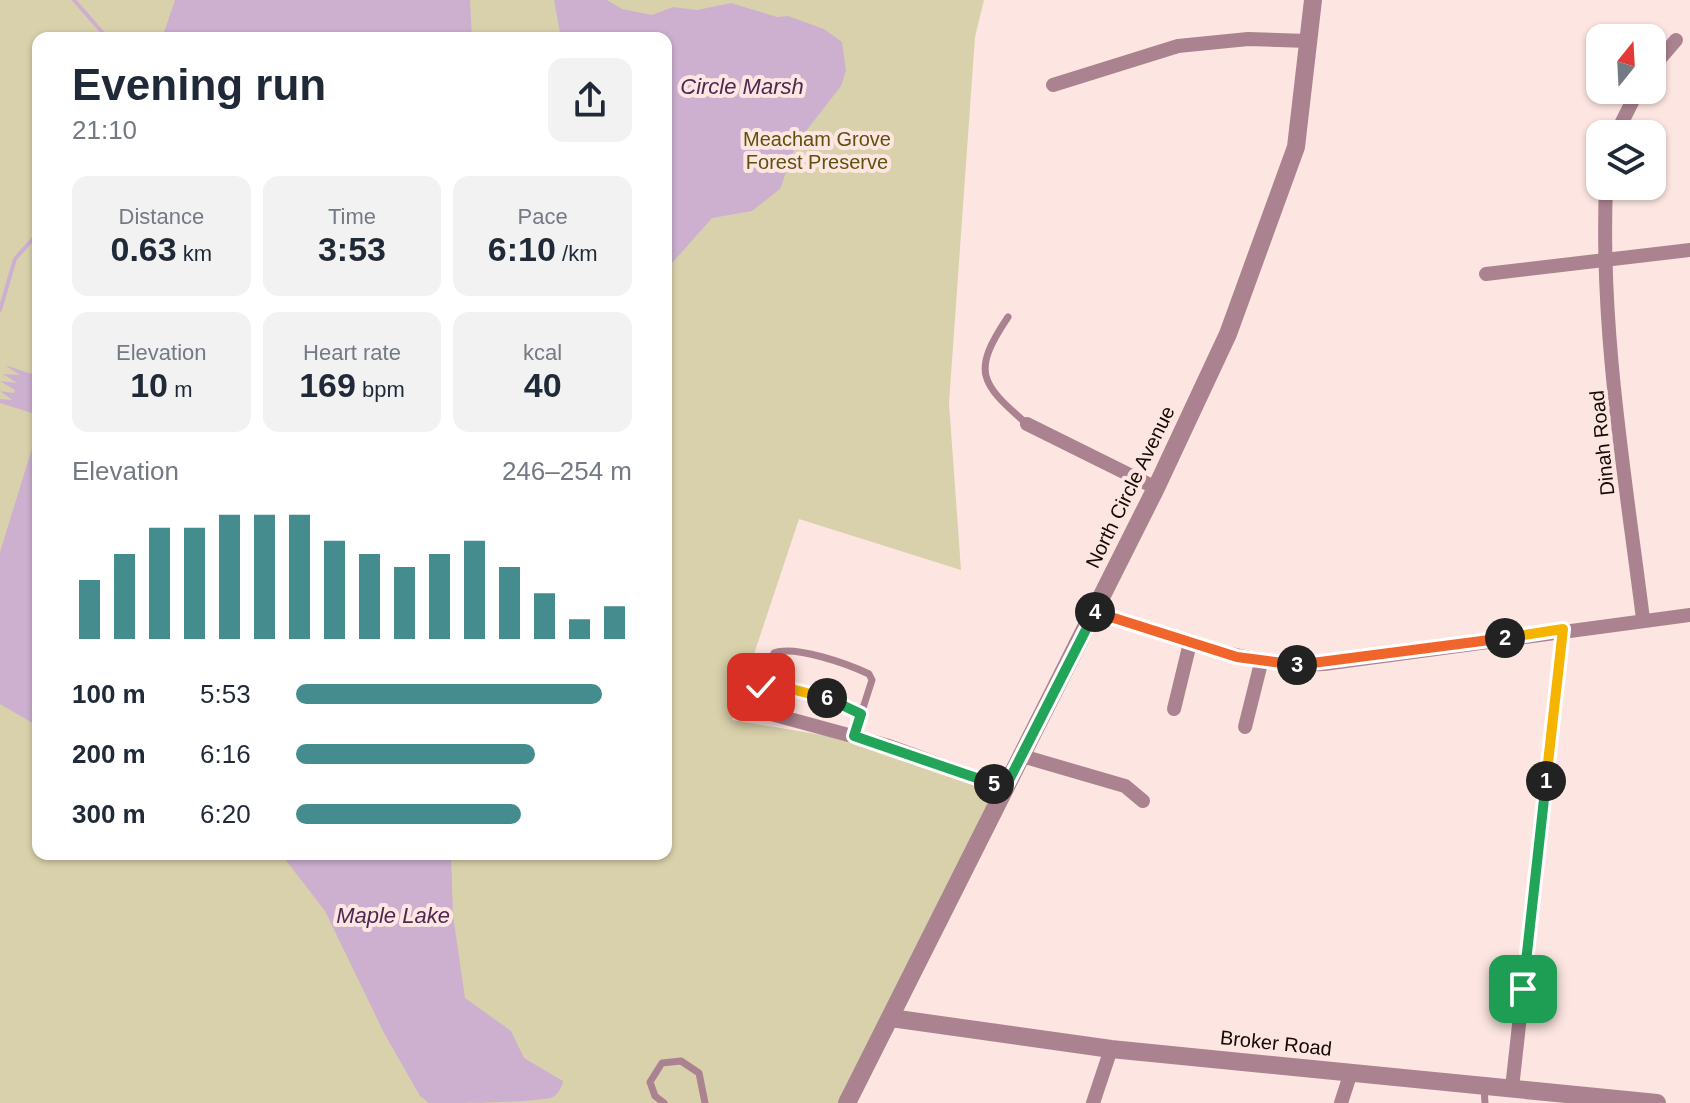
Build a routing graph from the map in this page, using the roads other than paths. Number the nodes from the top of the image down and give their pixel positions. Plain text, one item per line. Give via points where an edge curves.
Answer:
1 (1313, 0) edge
2 (1676, 40) dead end
3 (1308, 41) junction
4 (1666, 52) edge
5 (1053, 85) dead end
6 (1605, 200) edge
7 (1690, 250) edge
8 (1603, 261) junction
9 (1486, 274) dead end
10 (1008, 317) dead end
11 (1027, 424) joint
12 (1156, 488) junction
13 (1094, 611) junction
14 (1690, 615) edge
15 (1643, 619) junction
16 (1563, 629) junction
17 (1190, 643) junction
18 (1261, 663) junction
19 (761, 687) junction
20 (747, 707) joint
21 (1174, 709) dead end
22 (861, 714) junction
23 (1245, 727) dead end
24 (854, 736) junction
25 (1022, 756) junction
26 (1005, 788) junction
27 (1143, 801) dead end
28 (891, 1018) junction
29 (1111, 1049) junction
30 (1351, 1072) junction
31 (1512, 1088) junction
32 (1485, 1094) edge
33 (664, 1103) edge
34 (705, 1103) edge
35 (847, 1103) edge
36 (1093, 1103) edge
37 (1341, 1103) edge
38 (1657, 1103) edge

1 - 3 street, North Circle Avenue
2 - 4 street
3 - 5 street via 1248,39 1178,46
3 - 12 street, North Circle Avenue via 1296,147 1228,334
6 - 8 street, Dinah Road
7 - 8 street
8 - 9 street
8 - 15 street, Dinah Road
10 - 11 lane via 988,346 985,371 991,393
11 - 12 street
12 - 13 street, North Circle Avenue
13 - 17 street
13 - 25 street, North Circle Avenue
14 - 15 street
15 - 16 street
16 - 18 street via 1324,664
16 - 31 street
17 - 18 street
17 - 21 street
18 - 23 street
19 - 20 lane
19 - 22 lane via 814,694
19 - 22 lane via 774,653 785,649 822,658 869,674 872,680
20 - 24 street
22 - 24 lane
24 - 26 street
25 - 26 street, North Circle Avenue
25 - 27 street via 1125,786
26 - 28 street, North Circle Avenue
28 - 29 street, Broker Road
28 - 35 street, North Circle Avenue
29 - 30 street, Broker Road
29 - 36 street
30 - 32 street, Broker Road
30 - 37 street
31 - 32 street, Broker Road
31 - 38 street, Broker Road
33 - 34 lane via 650,1082 662,1063 681,1061 699,1073

